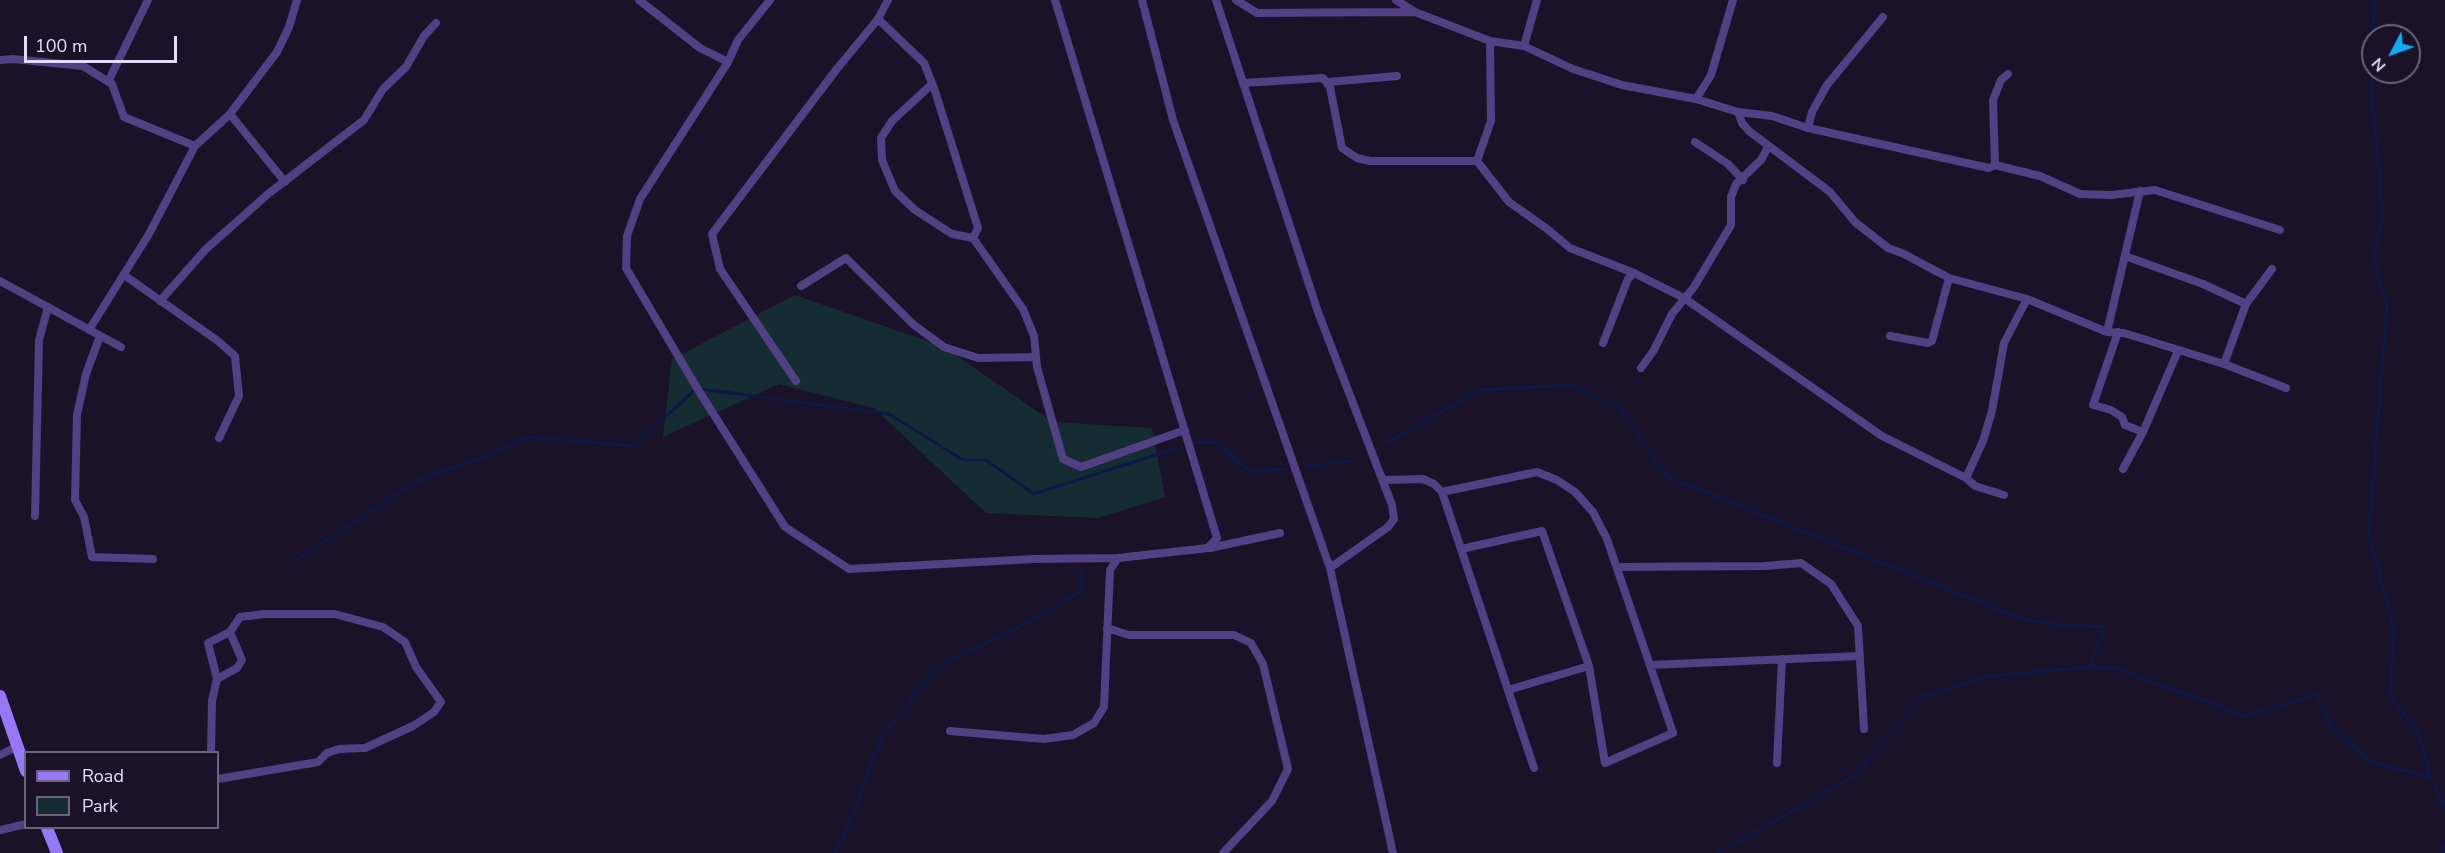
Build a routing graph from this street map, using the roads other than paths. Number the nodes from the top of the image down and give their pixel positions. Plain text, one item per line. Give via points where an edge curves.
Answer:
1 (148, 0) edge
2 (297, 0) edge
3 (639, 0) edge
4 (770, 0) edge
5 (888, 0) edge
6 (1055, 0) edge
7 (1142, 0) edge
8 (1216, 0) edge
9 (1238, 0) edge
10 (1396, 0) edge
11 (1537, 0) edge
12 (1733, 0) edge
13 (1415, 12) junction
14 (1883, 18) dead end
15 (878, 19) junction
16 (436, 23) dead end
17 (1490, 41) junction
18 (1524, 46) junction
19 (0, 60) edge
20 (728, 62) junction
21 (2008, 74) dead end
22 (1397, 76) dead end
23 (108, 82) junction
24 (1328, 82) junction
25 (1243, 83) junction
26 (932, 84) junction
27 (1696, 99) junction
28 (1738, 112) junction
29 (230, 114) junction
30 (1808, 128) junction
31 (1695, 142) dead end
32 (195, 146) junction
33 (1768, 147) junction
34 (1477, 161) junction
35 (1995, 165) junction
36 (1743, 180) junction
37 (285, 182) junction
38 (2140, 190) junction
39 (2280, 230) dead end
40 (973, 238) junction
41 (2125, 256) junction
42 (2272, 268) dead end
43 (1634, 273) junction
44 (124, 275) junction
45 (1949, 279) junction
46 (0, 281) edge
47 (801, 286) dead end
48 (1684, 298) junction
49 (2027, 299) junction
50 (160, 301) junction
51 (2246, 304) junction
52 (48, 307) junction
53 (89, 330) junction
54 (2107, 332) junction
55 (2118, 332) junction
56 (100, 336) junction
57 (1890, 336) dead end
58 (1603, 343) dead end
59 (121, 346) dead end
60 (2178, 351) junction
61 (1036, 357) junction
62 (2224, 364) junction
63 (1641, 368) dead end
64 (796, 381) dead end
65 (2286, 388) dead end
66 (1185, 430) junction
67 (2143, 432) junction
68 (219, 438) dead end
69 (2123, 469) dead end
70 (1966, 478) junction
71 (1383, 480) junction
72 (1442, 492) junction
73 (2004, 495) dead end
74 (35, 516) dead end
75 (1280, 533) dead end
76 (1208, 548) junction
77 (1461, 549) junction
78 (1118, 558) junction
79 (153, 559) dead end
80 (1617, 567) junction
81 (1330, 568) junction
82 (1107, 628) junction
83 (230, 632) junction
84 (1860, 656) junction
85 (1782, 659) junction
86 (1650, 665) junction
87 (1588, 666) junction
88 (217, 680) junction
89 (1508, 690) junction
90 (0, 696) edge
91 (1864, 729) dead end
92 (950, 730) dead end
93 (16, 747) junction
94 (211, 751) edge
95 (0, 755) edge
96 (1777, 763) dead end
97 (24, 766) edge
98 (1534, 768) dead end
99 (219, 778) edge
100 (24, 824) edge
101 (47, 829) edge
102 (0, 830) edge
103 (57, 853) edge
104 (1223, 853) edge
105 (1393, 853) edge

1 - 23 street
2 - 29 street via 277,52
3 - 20 street via 700,48
4 - 20 street via 738,40
5 - 15 street
6 - 66 street
7 - 81 street via 1173,120
8 - 25 street
9 - 13 street via 1257,13
10 - 13 street
11 - 18 street
12 - 27 street via 1711,75
13 - 17 street
14 - 30 street via 1827,86
15 - 26 street via 924,63
15 - 64 street via 712,234 720,270
16 - 37 street via 406,67 383,89 364,120
17 - 18 street
17 - 34 street via 1491,121
18 - 27 street via 1573,69 1622,85
19 - 23 street via 79,64
20 - 78 street via 640,199 627,236 626,268 785,527 849,569
21 - 35 street via 2001,80 1993,100
22 - 24 street
23 - 32 street via 116,90 124,117
24 - 25 street via 1323,78
24 - 34 street via 1342,147 1357,158
25 - 71 street via 1318,312
26 - 40 street via 978,228
26 - 40 street via 892,121 881,138 882,160 895,191 915,210 952,234
27 - 28 street
28 - 30 street via 1772,116
28 - 33 street via 1742,123
29 - 32 street
29 - 37 street
30 - 35 street via 1989,168
31 - 36 street via 1728,164
32 - 44 street
33 - 36 street
33 - 45 street via 1830,192 1867,234
34 - 43 street via 1509,202 1570,248
35 - 38 street via 2040,176 2080,194 2111,195
36 - 48 street via 1736,184 1731,197 1731,225
37 - 50 street via 206,249
38 - 39 street via 2155,190
38 - 41 street
40 - 61 street via 1023,309 1034,336
41 - 51 street
41 - 54 street
42 - 51 street
43 - 48 street
43 - 58 street via 1628,279
44 - 50 street
44 - 53 street
45 - 49 street
45 - 57 street via 1932,341
46 - 52 street
47 - 61 street via 846,258 914,325 944,347 978,358
48 - 63 street
48 - 70 street via 1882,436
49 - 54 street
49 - 70 street via 2004,343 1992,411
50 - 68 street via 235,356 239,396
51 - 62 street
52 - 53 street
52 - 74 street via 39,340
53 - 56 street
54 - 55 street
55 - 60 street
55 - 67 street via 2093,405 2111,410 2122,417 2125,425
56 - 59 street
56 - 79 street via 77,415 75,500 84,517 92,556
60 - 62 street
60 - 67 street
61 - 66 street via 1063,459 1081,467
62 - 65 street
66 - 76 street via 1217,538
67 - 69 street
70 - 73 street via 1976,486
71 - 72 street via 1423,479
71 - 81 street via 1394,519
72 - 77 street
72 - 80 street via 1537,472 1557,480 1593,512
75 - 76 street
76 - 78 street
77 - 87 street via 1542,531
77 - 89 street
78 - 82 street via 1110,570
80 - 84 street via 1801,563 1831,584 1853,617 1858,626
80 - 86 street
81 - 105 street
82 - 92 street via 1104,707 1094,723 1073,735 1044,739
82 - 104 street via 1129,635 1234,635 1251,643 1263,664 1288,770 1272,801
83 - 88 street via 208,643
83 - 88 street via 242,660 237,668
83 - 99 street via 240,617 265,614 335,614 384,627 405,642 416,667 441,702 434,712 413,726 364,748 339,749 318,762
84 - 85 street
84 - 91 street
85 - 86 street
85 - 96 street
86 - 87 street via 1673,733 1605,763
87 - 89 street
88 - 94 street via 212,701
89 - 98 street
90 - 93 main road
93 - 95 street
93 - 97 main road
100 - 102 street
101 - 103 main road

